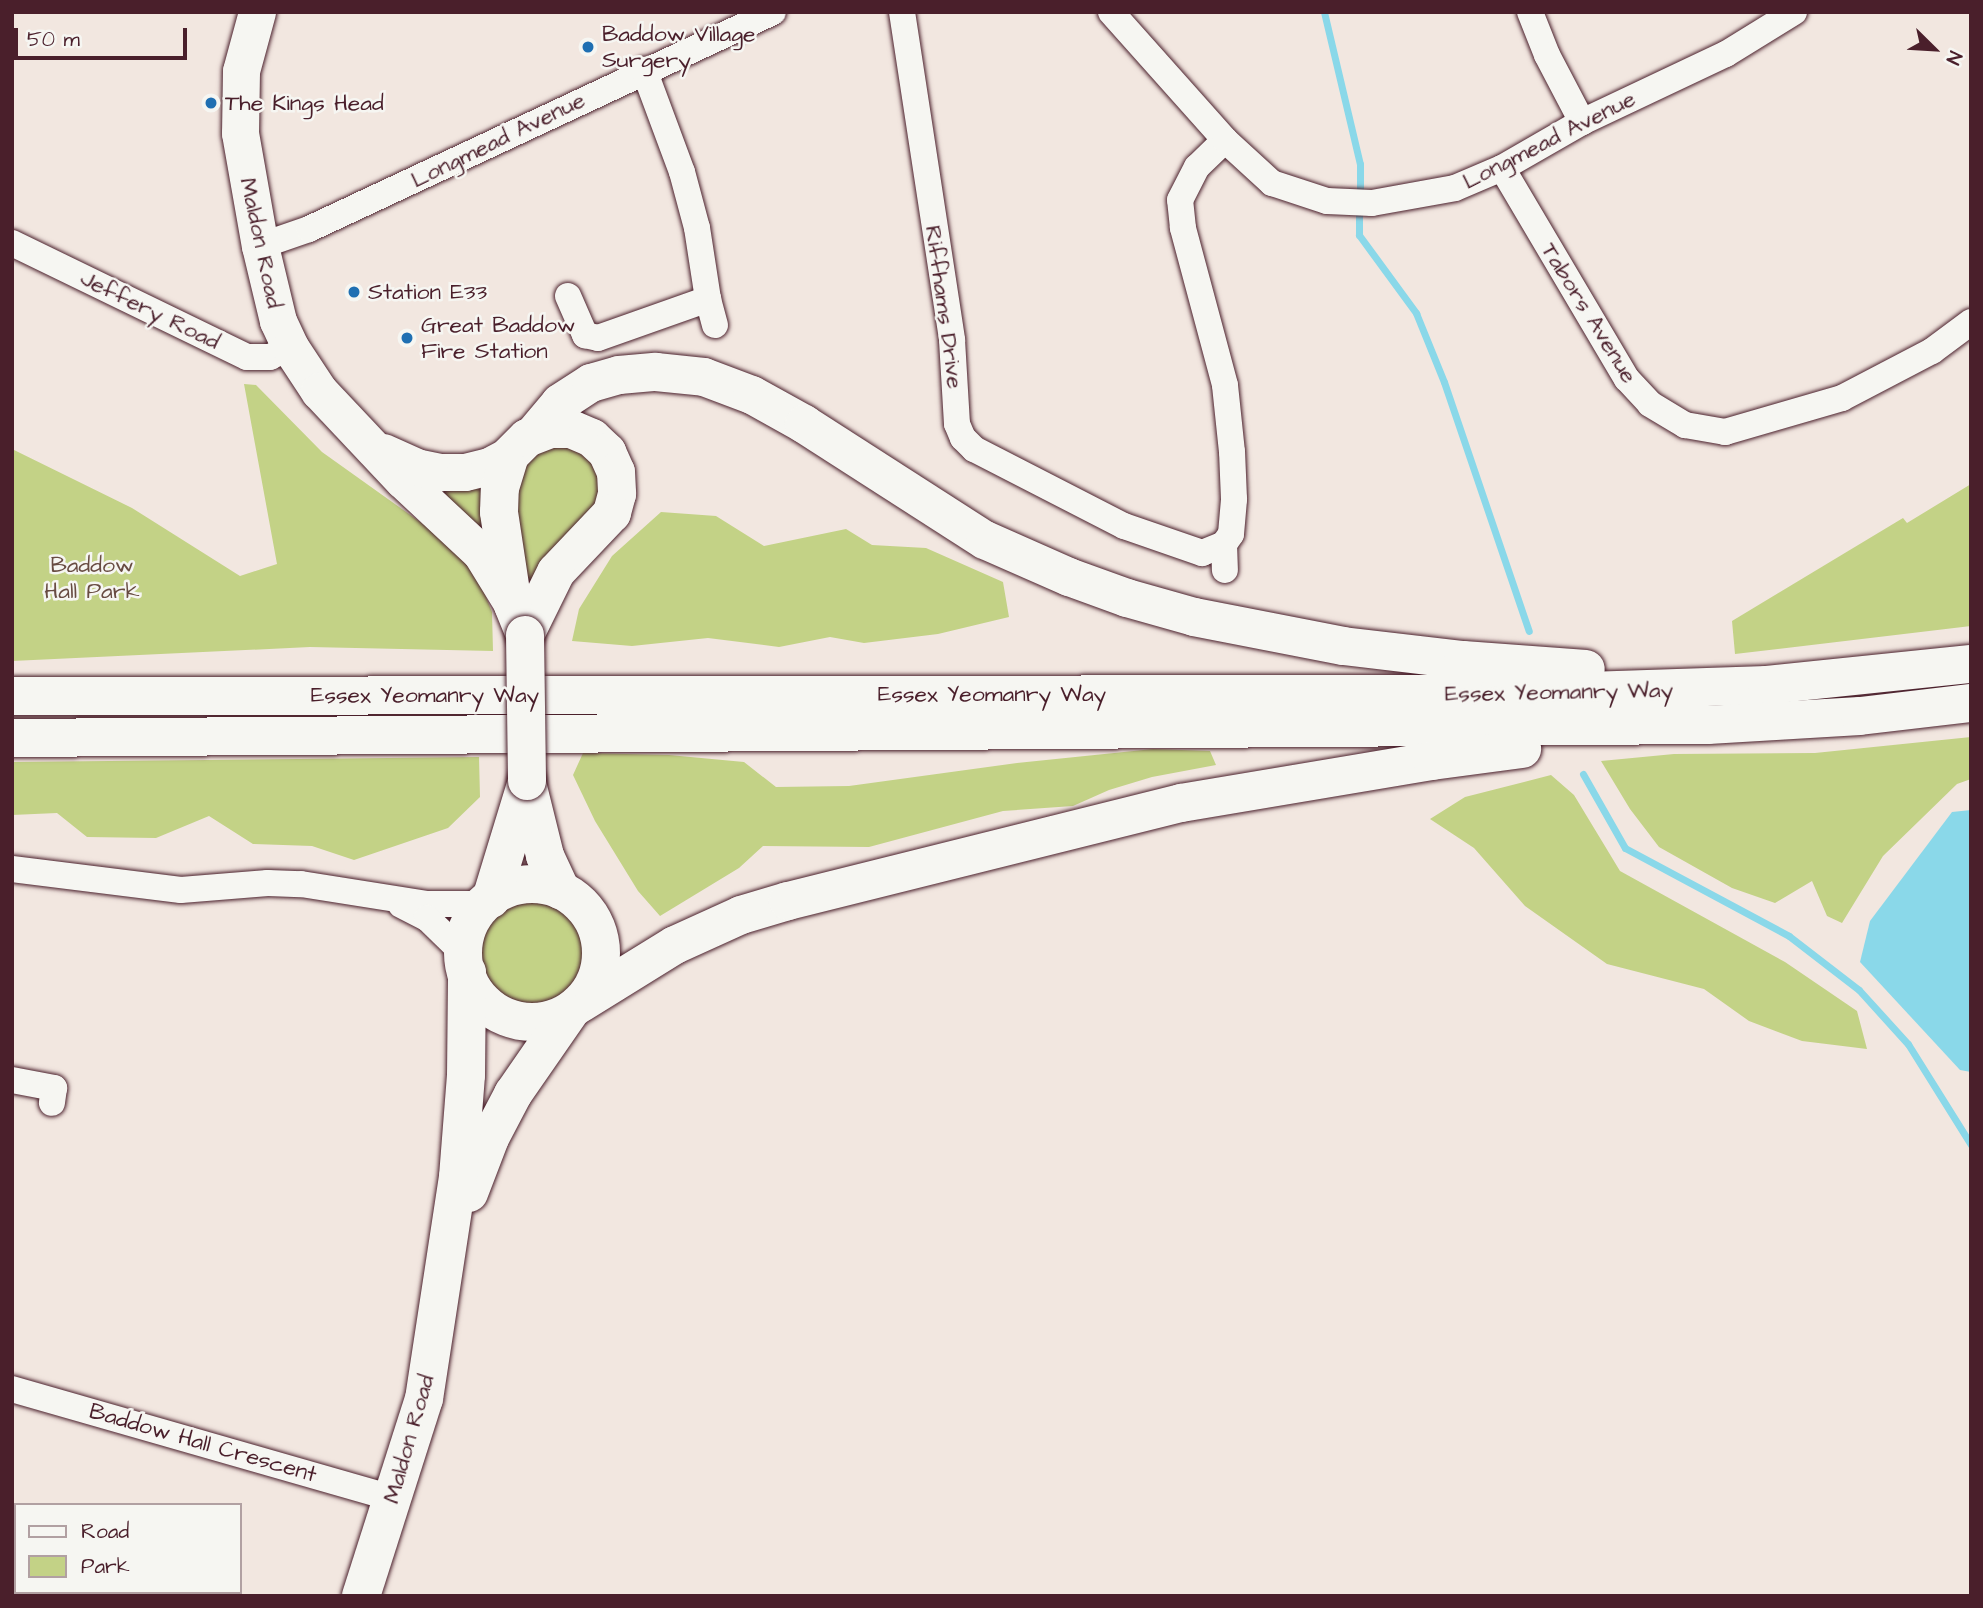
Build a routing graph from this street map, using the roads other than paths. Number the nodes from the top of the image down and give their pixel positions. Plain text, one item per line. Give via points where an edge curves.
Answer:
1 (257, 12) edge
2 (773, 12) edge
3 (902, 12) edge
4 (1111, 12) edge
5 (1530, 12) edge
6 (1794, 12) edge
7 (644, 70) junction
8 (1582, 122) junction
9 (1225, 140) junction
10 (1502, 168) junction
11 (12, 243) edge
12 (260, 246) junction
13 (568, 296) dead end
14 (708, 299) junction
15 (1971, 322) edge
16 (715, 325) dead end
17 (290, 347) junction
18 (523, 444) junction
19 (369, 446) junction
20 (519, 620) junction
21 (1958, 666) edge
22 (12, 696) edge
23 (1971, 703) edge
24 (1708, 725) junction
25 (12, 738) edge
26 (527, 781) junction
27 (12, 869) edge
28 (561, 891) junction
29 (390, 899) junction
30 (488, 901) junction
31 (465, 962) junction
32 (575, 1008) junction
33 (12, 1080) edge
34 (52, 1103) dead end
35 (444, 1279) junction
36 (12, 1389) edge
37 (393, 1498) junction
38 (361, 1596) edge

1 - 12 street, Maldon Road via 241,71 239,103 245,170
2 - 7 street, Longmead Avenue
3 - 9 street, Riffhams Drive via 953,340 957,424 963,438 974,449 1124,526 1225,557 1234,499 1225,385 1183,228 1180,200 1197,167
4 - 9 street, Longmead Avenue
5 - 8 street
6 - 8 street, Longmead Avenue via 1726,54
7 - 12 street, Longmead Avenue via 334,218
7 - 14 street via 685,184
8 - 10 street, Longmead Avenue
9 - 10 street, Longmead Avenue via 1272,183 1327,201 1372,203 1455,188
10 - 15 street, Tabors Avenue via 1627,379 1650,404 1685,425 1725,432 1842,398 1931,352
11 - 17 street, Jeffery Road via 247,357 270,357
12 - 17 street, Maldon Road via 278,321
13 - 14 street via 586,334 598,338
14 - 16 street
17 - 19 street, Maldon Road via 319,391
18 - 19 street, Maldon Road via 489,466 465,472 416,467
18 - 20 main road, Maldon Road via 500,488 499,512
18 - 20 main road, Maldon Road via 550,429 571,429 592,438 612,462 617,494 611,513
18 - 21 main road via 560,403 591,383 619,375 682,373 752,395 985,540 1069,577 1194,618 1356,647 1600,670 1677,673
19 - 20 street, Maldon Road via 481,553
20 - 26 main road, Maldon Road, bridge
21 - 22 main road, Essex Yeomanry Way via 1768,685 1498,694
23 - 24 main road, Essex Yeomanry Way via 1860,716
24 - 25 main road, Essex Yeomanry Way
24 - 32 main road via 1432,761 1181,803 788,901 741,915 675,945
26 - 28 main road, Maldon Road via 537,831
26 - 30 main road, Maldon Road
27 - 29 street via 181,890 301,884
28 - 30 main road via 524,885
28 - 32 main road via 584,908 598,934 600,963 590,991
29 - 30 street via 428,904
29 - 31 street via 428,918
30 - 31 main road via 469,926
31 - 32 main road via 473,989 484,1003 516,1021 534,1023
31 - 35 main road, Maldon Road via 466,1075
32 - 35 main road, Maldon Road via 532,1063 490,1138
33 - 34 street via 54,1088
35 - 37 main road, Maldon Road via 424,1399
36 - 37 street, Baddow Hall Crescent
37 - 38 main road, Maldon Road

